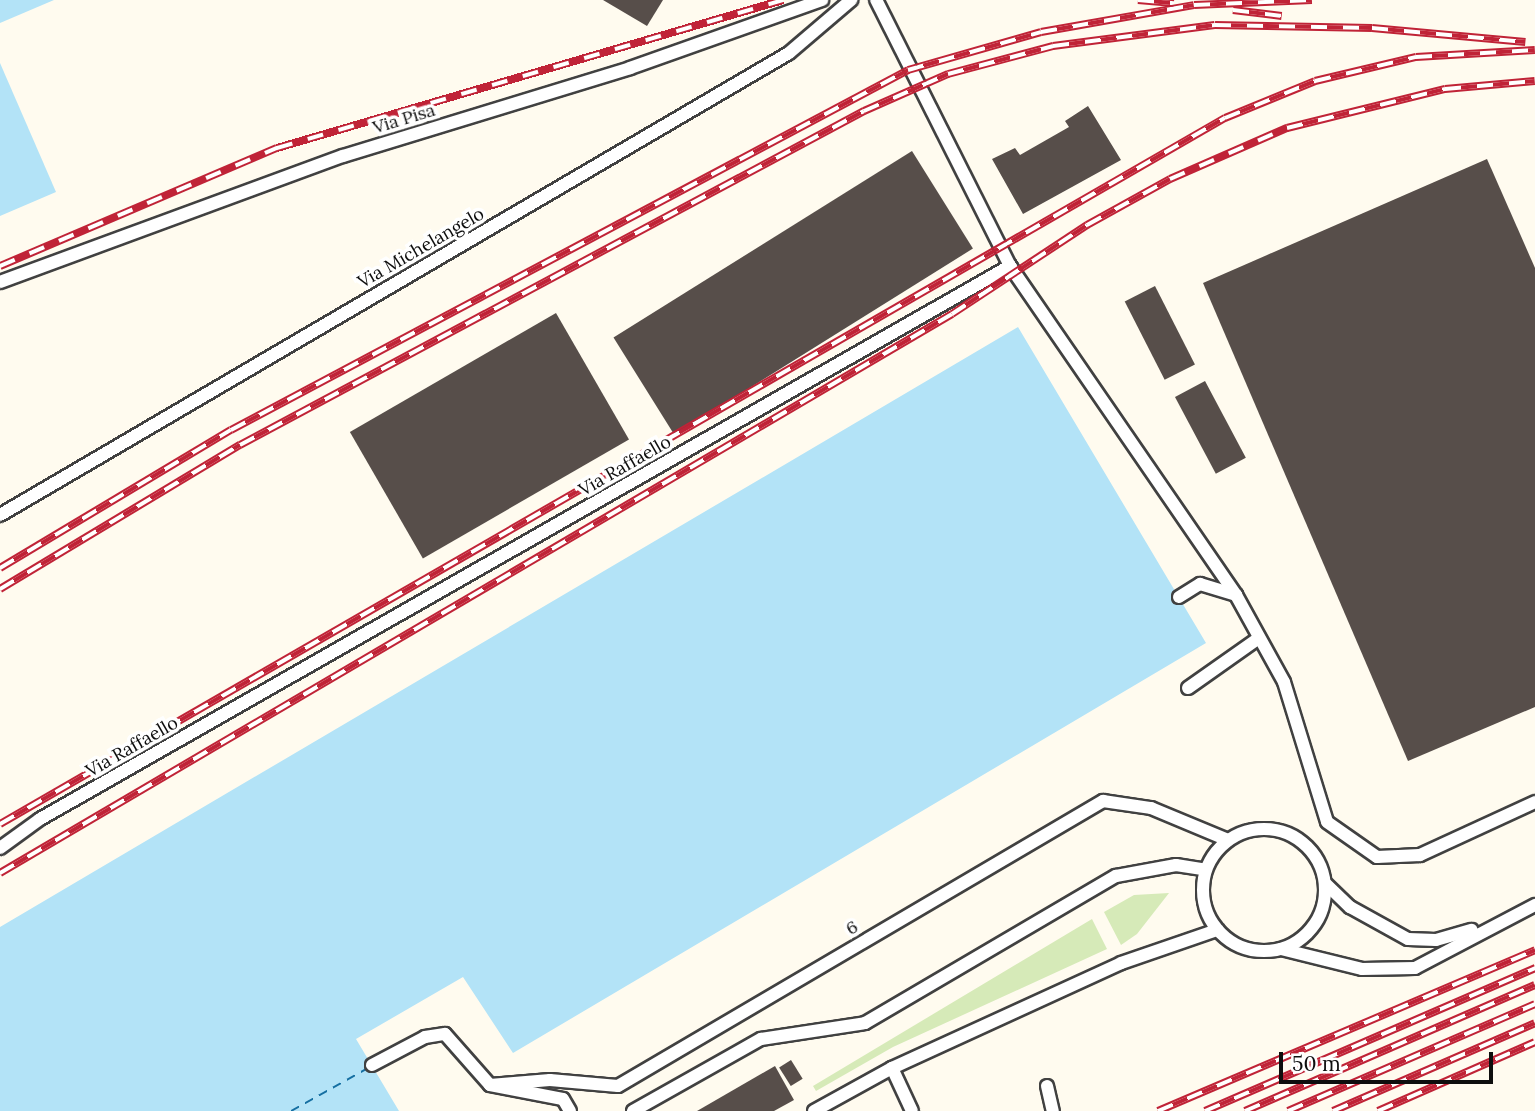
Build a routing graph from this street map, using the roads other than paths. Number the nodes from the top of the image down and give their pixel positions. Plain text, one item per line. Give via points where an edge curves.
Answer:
1 (822, 0) edge
2 (851, 0) edge
3 (876, 0) edge
4 (1010, 266) junction
5 (0, 282) edge
6 (0, 515) edge
7 (1236, 595) junction
8 (1179, 597) dead end
9 (1259, 638) junction
10 (1188, 688) dead end
11 (1535, 803) edge
12 (1228, 840) junction
13 (0, 848) edge
14 (1206, 870) junction
15 (1325, 883) junction
16 (1535, 905) edge
17 (1493, 923) junction
18 (1217, 930) junction
19 (1281, 949) junction
20 (372, 1065) dead end
21 (892, 1068) junction
22 (490, 1085) junction
23 (1047, 1086) dead end
24 (570, 1111) edge
25 (633, 1111) edge
26 (814, 1111) edge
27 (912, 1111) edge
28 (1053, 1111) edge

1 - 5 lane, Via Pisa via 630,68 343,156
2 - 6 lane, Via Michelangelo via 789,53
3 - 4 lane
4 - 7 lane
4 - 13 lane, Via Raffaello via 52,812
7 - 8 lane via 1200,584
7 - 9 lane
9 - 10 lane
9 - 11 lane via 1284,682 1326,822 1377,857 1420,855
12 - 14 lane
12 - 15 lane via 1264,829 1289,834 1310,849
12 - 22 lane, 6 via 1152,808 1103,801 618,1086 550,1080
14 - 18 lane via 1203,901
14 - 25 lane via 1176,865 1116,876 865,1023 761,1039
15 - 17 lane via 1350,907 1408,939 1436,940
15 - 19 lane via 1315,924
16 - 17 lane
17 - 19 lane via 1415,968 1362,969
18 - 19 lane via 1246,949
18 - 21 lane via 1121,963
20 - 22 lane via 425,1037 446,1034
21 - 26 lane
21 - 27 lane
22 - 24 lane via 563,1099
23 - 28 lane

